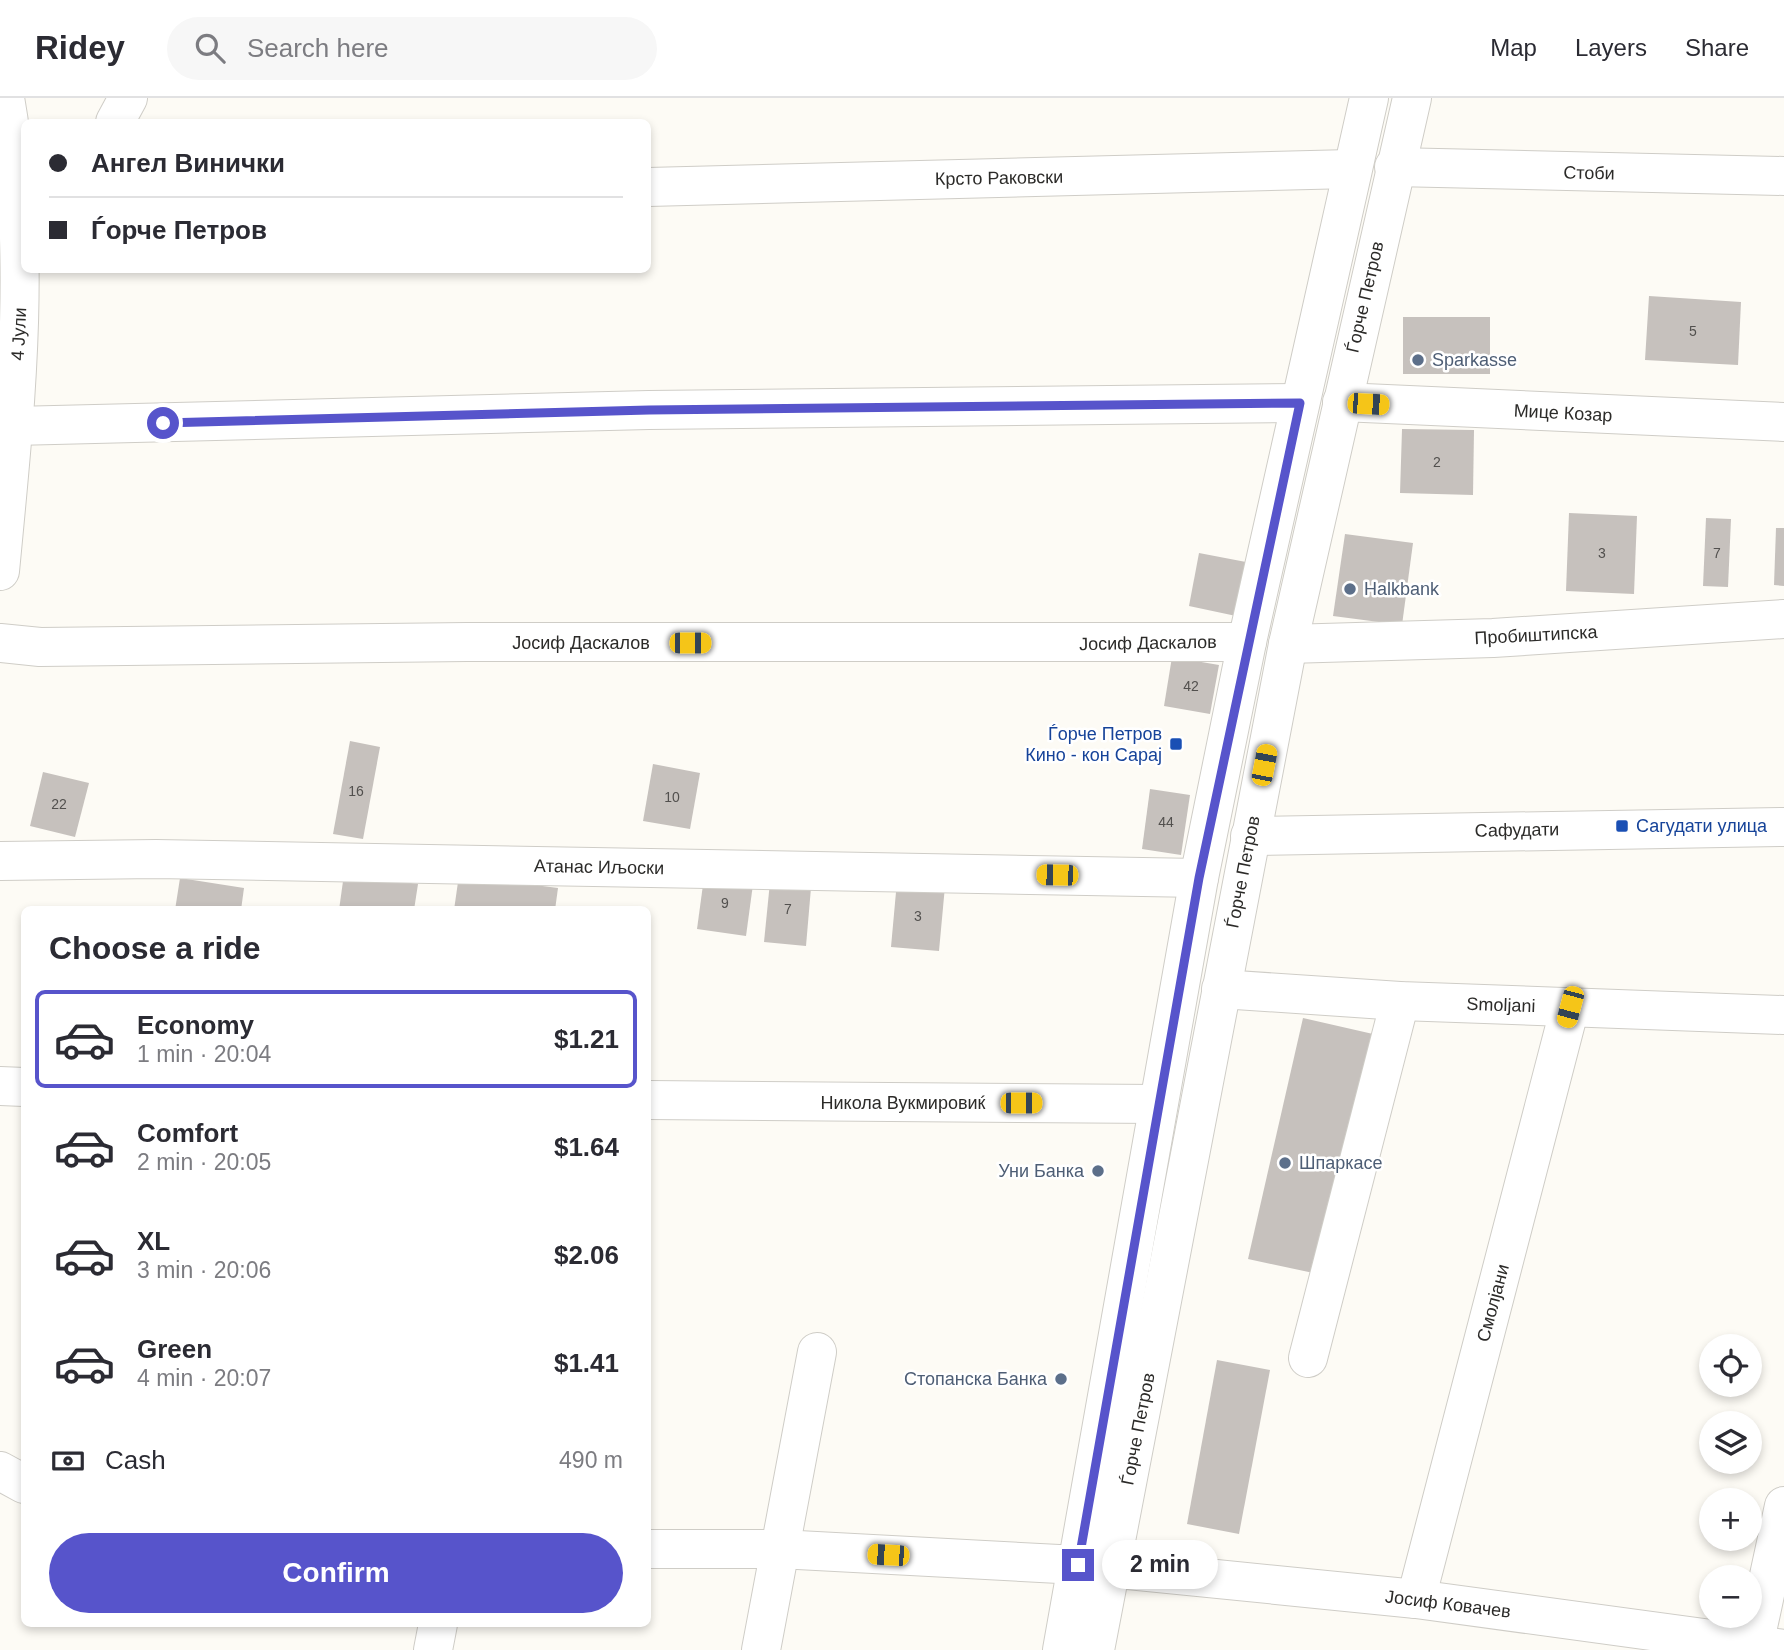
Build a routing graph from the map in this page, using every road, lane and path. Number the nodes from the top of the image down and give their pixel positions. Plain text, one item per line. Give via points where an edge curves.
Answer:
1 (5, 98) edge
2 (128, 98) edge
3 (1369, 98) edge
4 (1412, 98) edge
5 (117, 119) edge
6 (1394, 167) junction
7 (1351, 169) junction
8 (1784, 176) edge
9 (651, 187) edge
10 (15, 203) edge
11 (21, 300) junction
12 (0, 337) edge
13 (1342, 402) junction
14 (1300, 403) junction
15 (1784, 422) edge
16 (14, 426) junction
17 (0, 571) edge
18 (1784, 619) edge
19 (1247, 642) junction
20 (0, 643) edge
21 (1288, 644) junction
22 (1784, 827) edge
23 (1250, 836) junction
24 (0, 861) edge
25 (1199, 878) junction
26 (1220, 989) junction
27 (1400, 1001) junction
28 (1570, 1007) junction
29 (1783, 1015) edge
30 (0, 1086) edge
31 (21, 1087) edge
32 (651, 1100) edge
33 (1158, 1104) junction
34 (817, 1352) dead end
35 (1308, 1358) dead end
36 (0, 1471) edge
37 (21, 1482) edge
38 (1783, 1519) edge
39 (651, 1549) edge
40 (779, 1549) junction
41 (1094, 1567) junction
42 (1416, 1599) junction
43 (437, 1627) edge
44 (1764, 1647) edge
45 (433, 1650) edge
46 (761, 1650) edge
47 (1062, 1650) edge
48 (1095, 1650) edge

1 - 10 street, 4 Јули
2 - 5 street
3 - 7 street, Ѓорче Петров
4 - 6 street, Ѓорче Петров
6 - 8 street, Стоби
6 - 13 street, Ѓорче Петров
7 - 9 street, Крсто Раковски
7 - 14 street, Ѓорче Петров
10 - 11 street, 4 Јули
11 - 12 street
11 - 16 street, 4 Јули
13 - 15 street, Мице Козар
13 - 21 street, Ѓорче Петров
14 - 16 street via 649,410
14 - 19 street, Ѓорче Петров
16 - 17 street, 4 Јули
18 - 21 street, Пробиштипска via 1493,638
19 - 20 street, Јосиф Даскалов via 467,642 40,648
19 - 25 street, Ѓорче Петров
21 - 23 street, Ѓорче Петров
22 - 23 street, Сафудати
23 - 26 street, Ѓорче Петров
24 - 25 street, Aтанас Иљоски via 170,859
25 - 33 street, Ѓорче Петров
26 - 27 street, Smoljani
26 - 41 street, Ѓорче Петров
27 - 28 street, Smoljani
27 - 35 street
28 - 29 street, Smoljani
28 - 42 street, Смолјани
30 - 31 street
32 - 33 street, Никола Вукмировиќ
33 - 41 street, Ѓорче Петров
34 - 40 street
36 - 37 street
38 - 44 street
39 - 40 street, Јосиф Ковачев
40 - 41 street, Јосиф Ковачев
40 - 46 street
41 - 42 street, Јосиф Ковачев
41 - 47 street, Ѓорче Петров
41 - 48 street, Ѓорче Петров
42 - 44 street, Јосиф Ковачев
43 - 45 street

